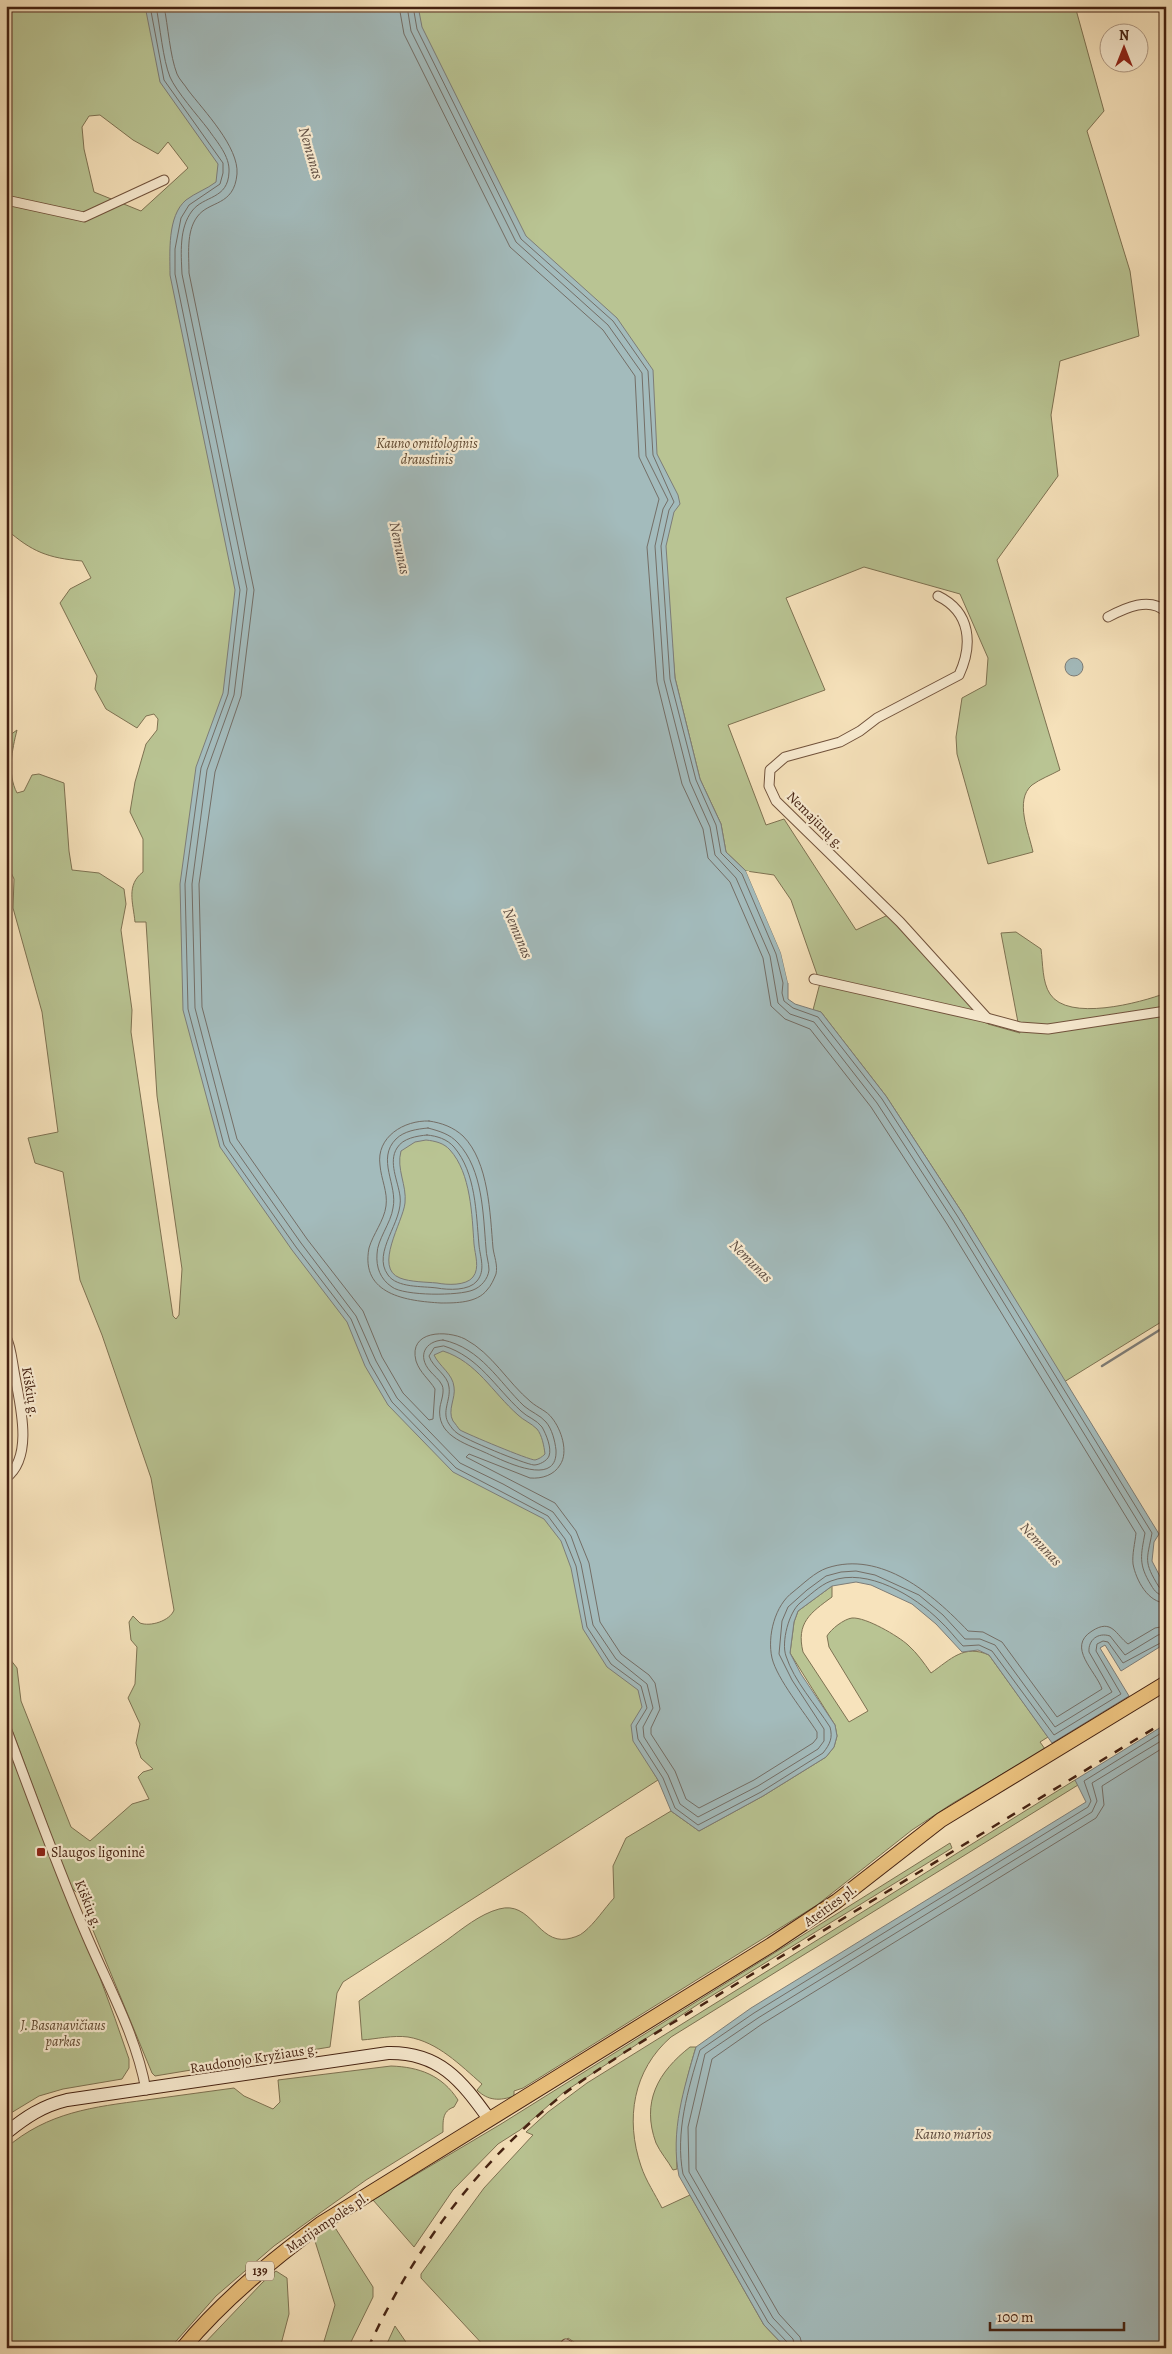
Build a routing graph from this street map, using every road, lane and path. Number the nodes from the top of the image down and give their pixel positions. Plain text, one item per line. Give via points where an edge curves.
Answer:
1 (164, 180) dead end
2 (6, 200) edge
3 (938, 596) dead end
4 (1166, 612) edge
5 (1108, 618) dead end
6 (814, 979) dead end
7 (1166, 1011) edge
8 (987, 1018) junction
9 (6, 1337) edge
10 (6, 1478) edge
11 (1166, 1683) edge
12 (6, 1728) edge
13 (146, 2090) junction
14 (489, 2119) junction
15 (6, 2133) edge
16 (184, 2348) edge

1 - 2 street via 84,217
3 - 8 street, Nemajūnų g. via 950,602 967,632 969,646 959,675 877,718 840,742 785,757 770,770 769,786 776,801 900,922
4 - 5 street via 1161,607 1140,604
6 - 8 street
7 - 8 street via 1048,1029 1020,1028
9 - 10 street, Kiškių g. via 22,1419 22,1435 20,1457
11 - 14 main road, Ateities pl. via 942,1820 816,1916
12 - 13 street, Kiškių g. via 86,1935 128,2030
13 - 14 main road, Raudonojo Kryžiaus g. via 400,2052 425,2057 442,2066 474,2098
13 - 15 main road, Raudonojo Kryžiaus g. via 51,2104 24,2118
14 - 16 main road, Marijampolės pl. / 139 via 300,2239 244,2285

